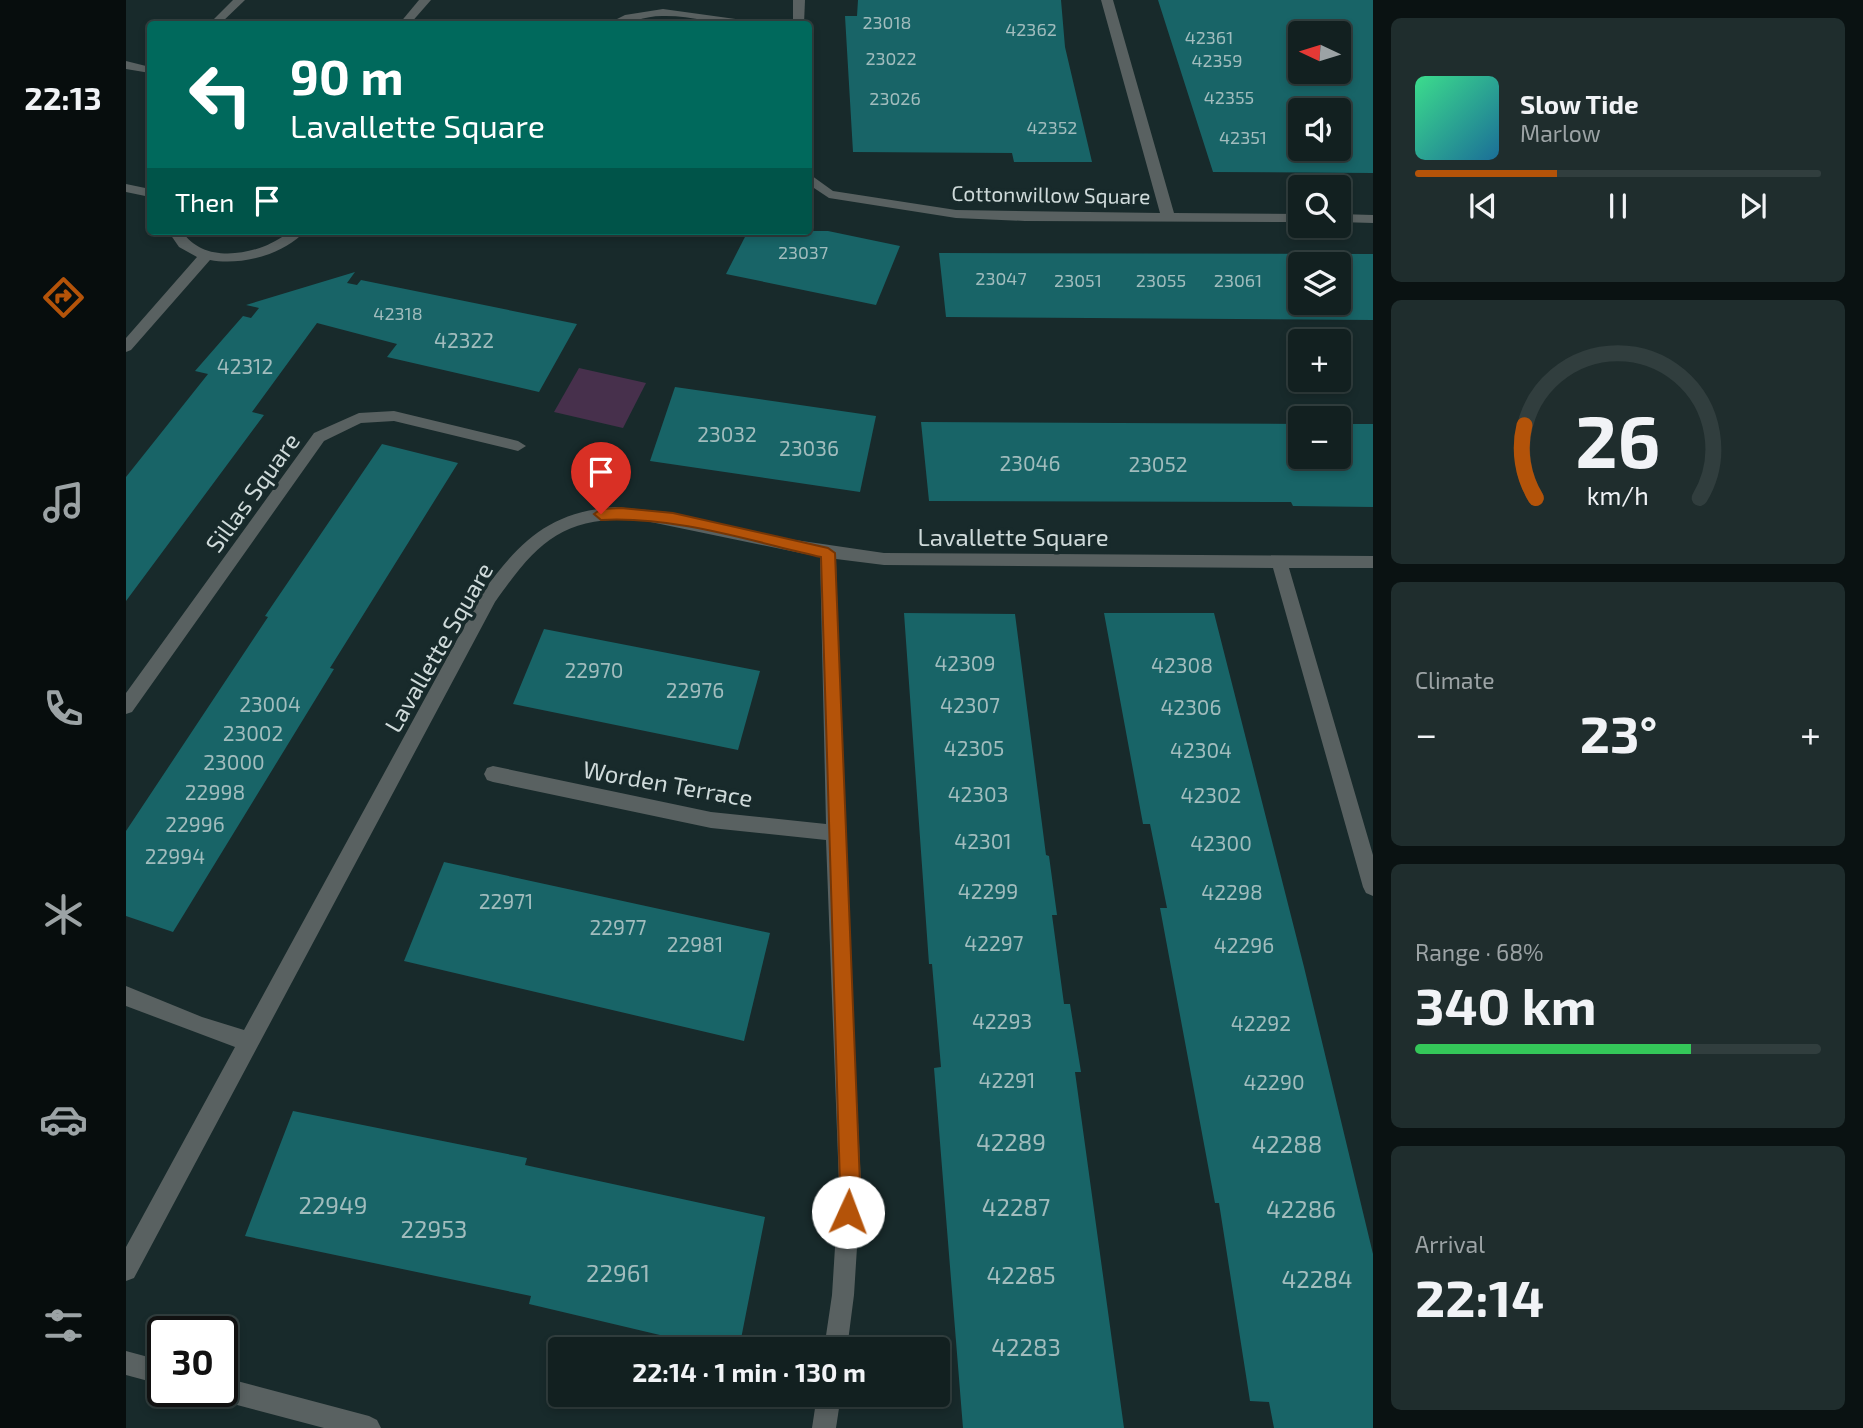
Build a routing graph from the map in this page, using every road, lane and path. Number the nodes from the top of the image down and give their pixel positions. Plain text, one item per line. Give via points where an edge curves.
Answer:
1 (239, 0) edge
2 (425, 0) edge
3 (799, 0) edge
4 (1107, 0) edge
5 (217, 21) edge
6 (407, 21) edge
7 (619, 21) edge
8 (724, 21) edge
9 (799, 21) edge
10 (126, 65) edge
11 (147, 69) edge
12 (812, 180) edge
13 (126, 188) edge
14 (147, 192) edge
15 (1168, 218) junction
16 (1288, 218) edge
17 (1351, 218) edge
18 (1373, 219) edge
19 (176, 235) edge
20 (293, 235) edge
21 (206, 256) junction
22 (126, 347) edge
23 (518, 446) dead end
24 (828, 553) junction
25 (1279, 562) junction
26 (1373, 562) edge
27 (126, 707) edge
28 (493, 774) dead end
29 (835, 833) junction
30 (1373, 887) edge
31 (126, 996) edge
32 (250, 1042) junction
33 (126, 1270) edge
34 (837, 1337) edge
35 (126, 1363) edge
36 (147, 1369) edge
37 (238, 1393) edge
38 (827, 1407) edge
39 (369, 1428) edge
40 (824, 1428) edge

1 - 5 street
2 - 6 street
3 - 9 street
4 - 15 street
7 - 8 street via 647,12
10 - 11 street
12 - 15 street, Cottonwillow Square via 829,194 956,214
13 - 14 street
15 - 16 street, Cottonwillow Square
17 - 18 street
19 - 21 street via 189,249
20 - 21 street via 277,247 253,255
21 - 22 street
23 - 27 street, Sillas Square via 394,416 359,418 319,437
24 - 25 street, Lavallette Square via 884,559
24 - 29 street
24 - 32 street, Lavallette Square via 673,519 621,513 571,520 526,547 489,597
25 - 26 street, Lavallette Square
25 - 30 street
28 - 29 street, Worden Terrace via 711,820
29 - 34 street via 850,1184
31 - 32 street
32 - 33 street, Lavallette Square
35 - 36 street
37 - 39 street
38 - 40 street

